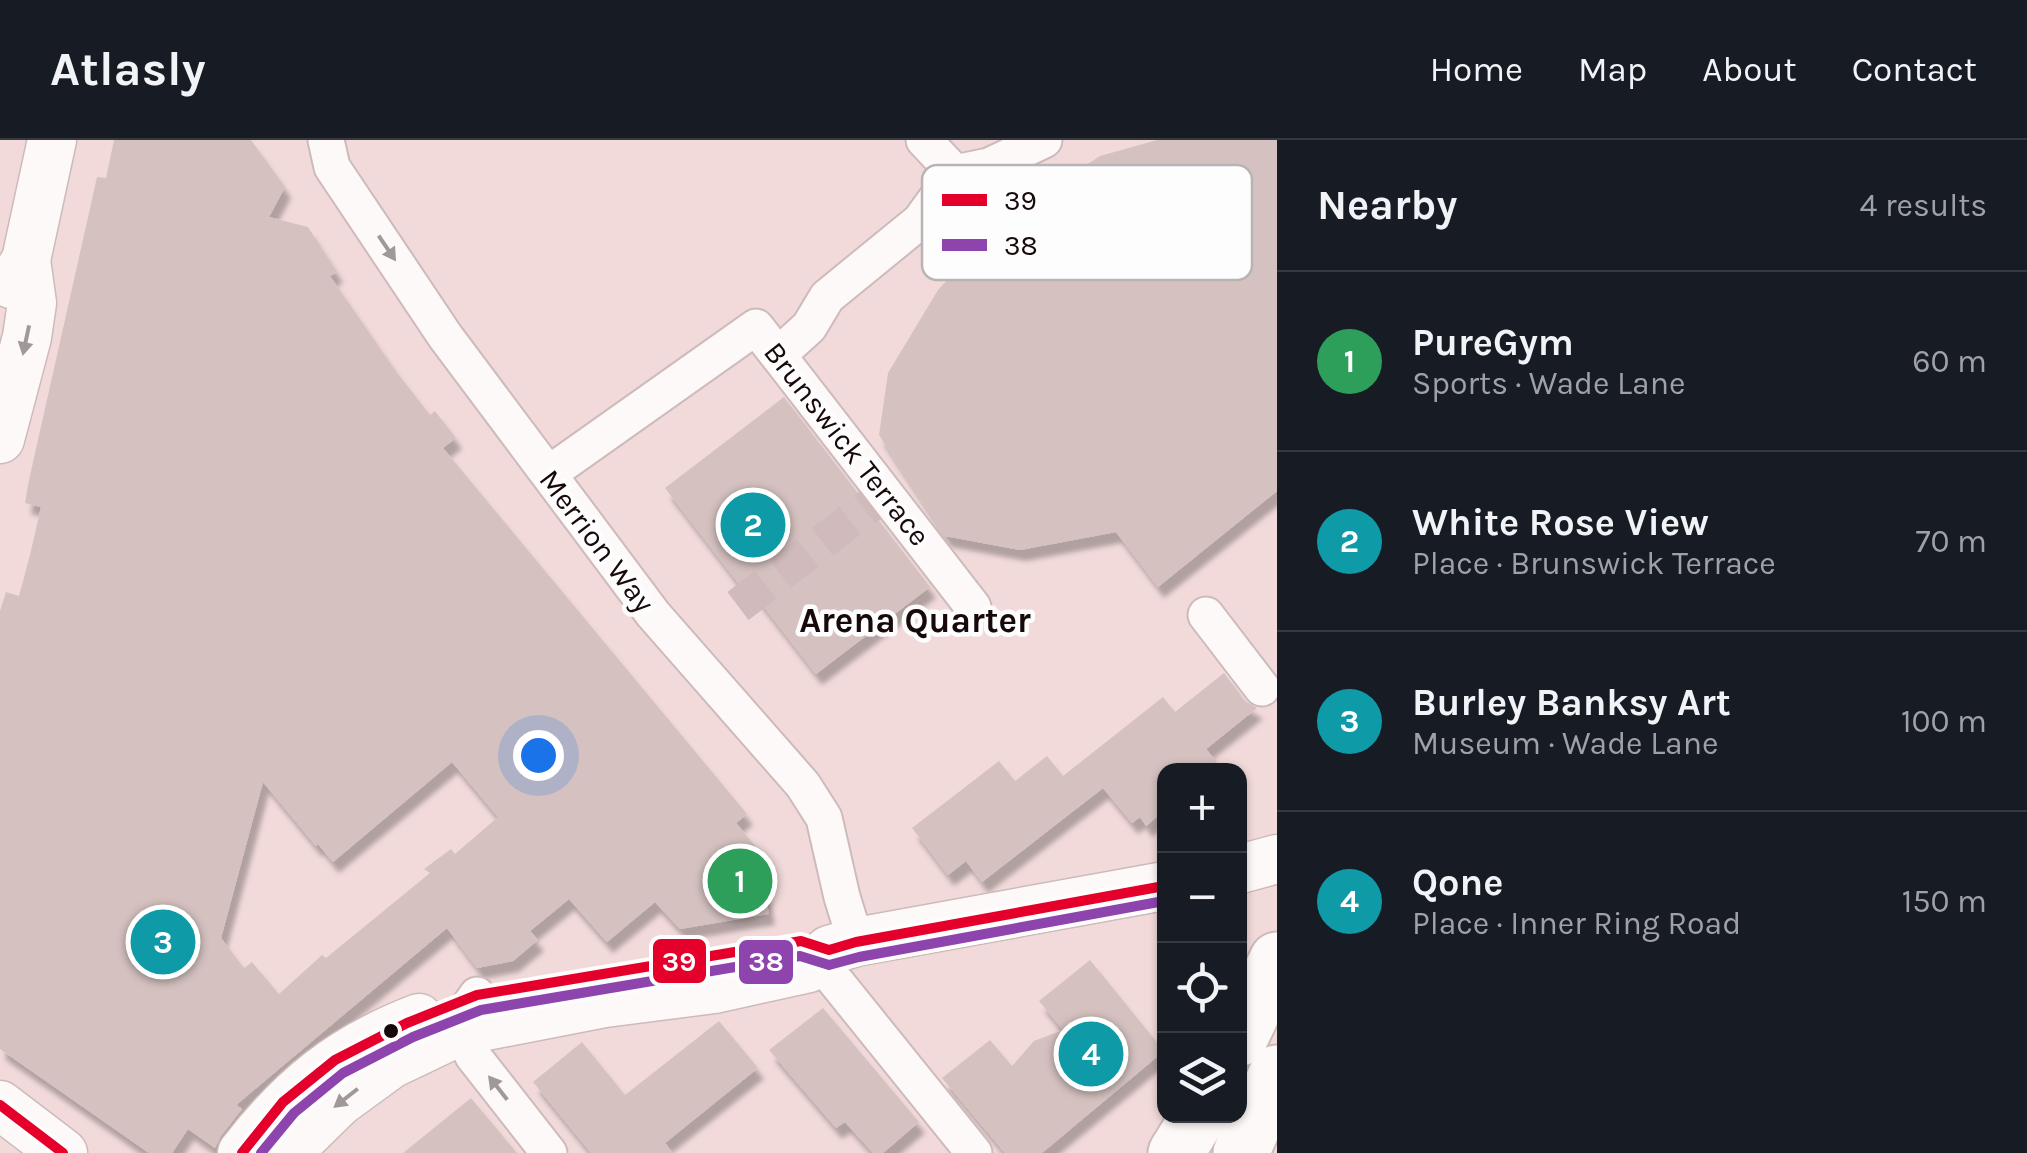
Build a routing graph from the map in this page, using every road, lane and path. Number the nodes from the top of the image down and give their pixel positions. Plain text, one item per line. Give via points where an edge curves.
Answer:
1 (52, 140) edge
2 (326, 140) edge
3 (924, 140) edge
4 (1044, 140) edge
5 (947, 165) edge
6 (992, 165) edge
7 (922, 218) edge
8 (26, 260) junction
9 (0, 304) edge
10 (778, 355) junction
11 (0, 439) edge
12 (561, 465) dead end
13 (973, 607) dead end
14 (1206, 615) dead end
15 (1262, 688) dead end
16 (1157, 888) edge
17 (839, 957) junction
18 (1277, 960) edge
19 (468, 1013) junction
20 (1242, 1033) edge
21 (1277, 1073) edge
22 (0, 1105) edge
23 (1196, 1123) edge
24 (1199, 1123) edge
25 (62, 1153) edge
26 (242, 1153) edge
27 (286, 1153) edge
28 (549, 1153) edge
29 (974, 1153) edge
30 (1176, 1153) edge
31 (1189, 1153) edge
32 (1241, 1153) edge

1 - 8 street
2 -> 17 street, Merrion Way via 332,168 445,336 652,614 804,785 824,818 842,897
3 - 5 street
4 - 6 street
7 - 10 street via 828,297 810,327
8 - 9 street
8 -> 11 street via 32,303
10 - 12 street, Brunswick Terrace via 756,327
10 - 13 street, Brunswick Terrace
14 - 15 street
16 - 17 street
17 - 19 street via 714,989
17 - 29 street
18 - 20 highway
19 - 26 street via 407,1022 335,1060 282,1102
19 -> 27 street via 339,1102
28 -> 19 street via 473,1056
21 - 32 highway
22 - 25 street
23 - 30 highway
24 - 31 highway

